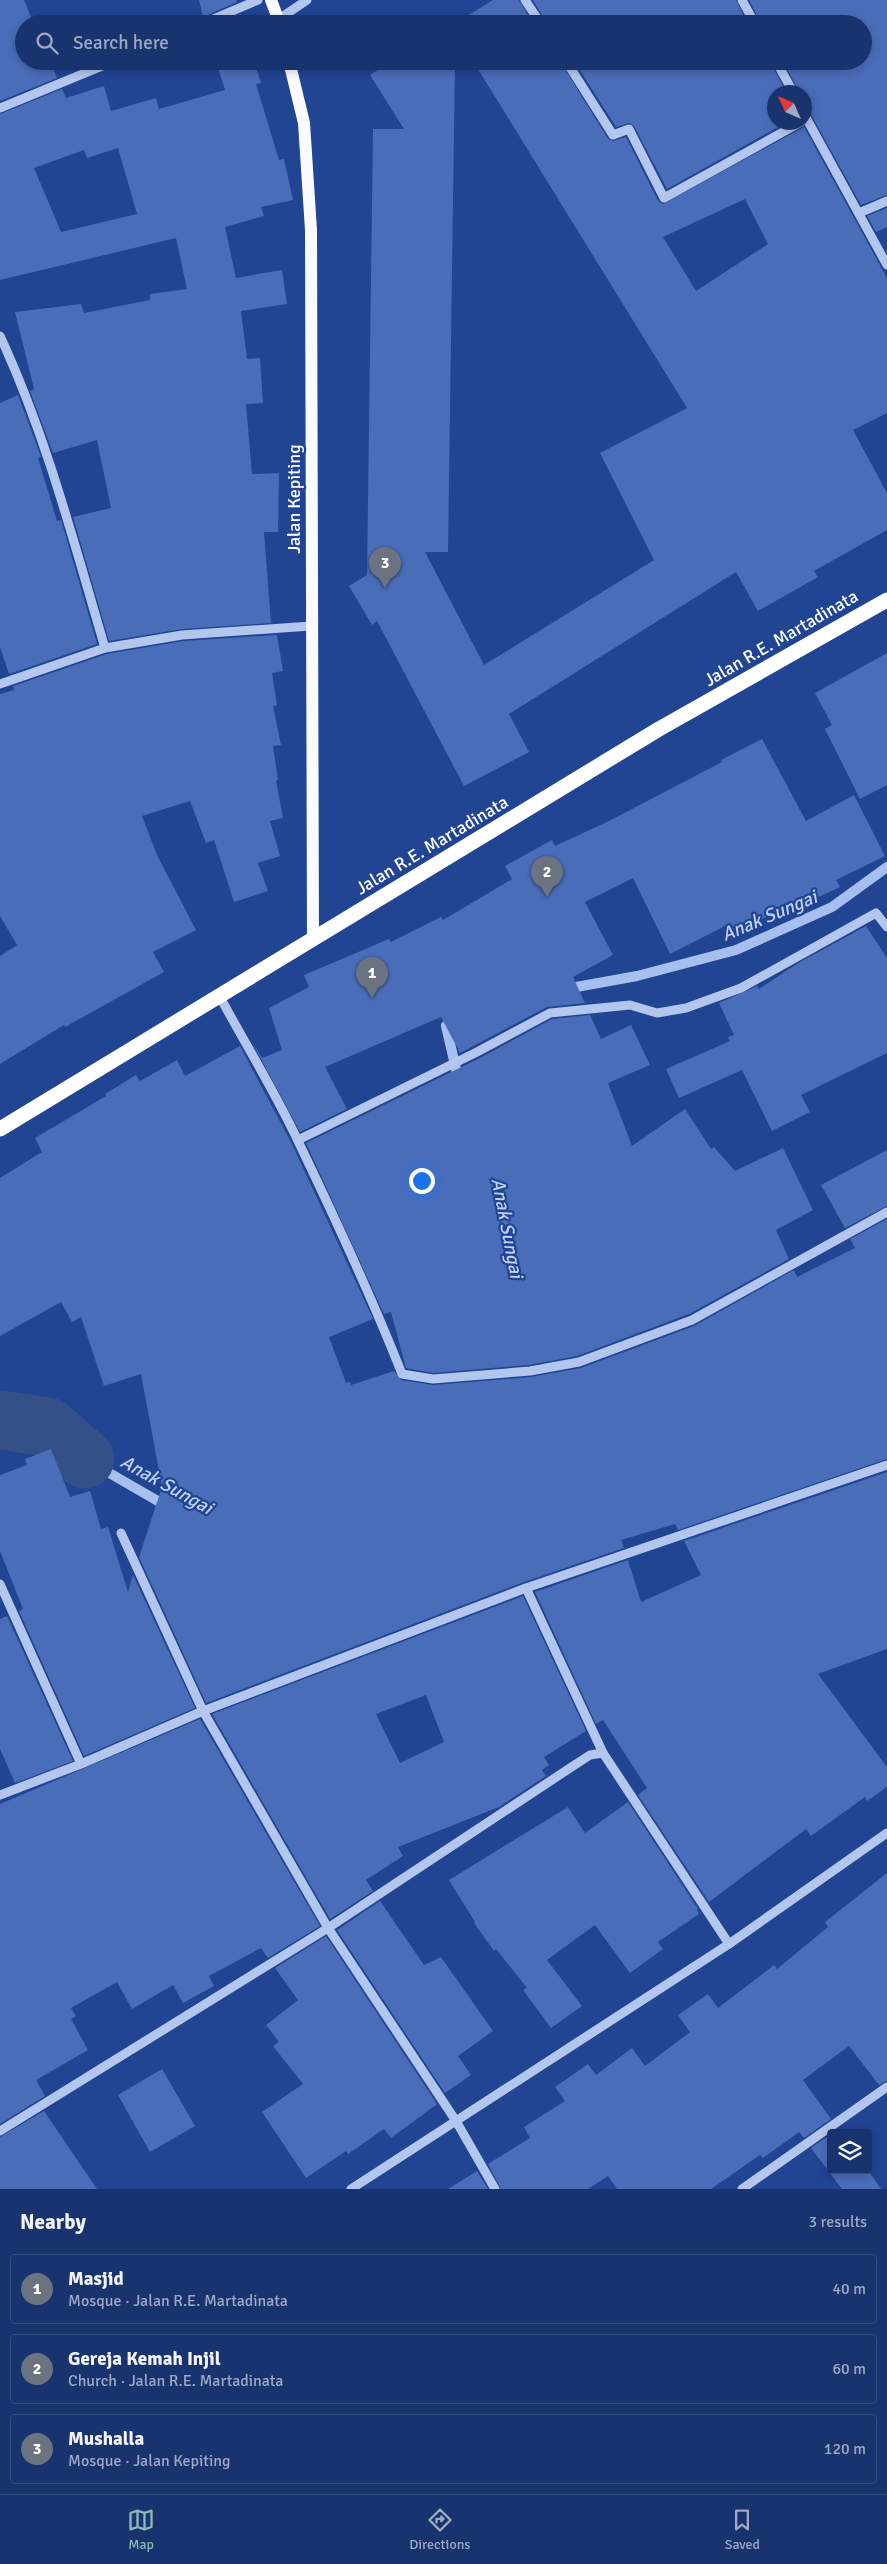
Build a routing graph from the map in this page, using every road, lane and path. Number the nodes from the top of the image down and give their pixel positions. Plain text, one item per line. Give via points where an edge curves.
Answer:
1 (258, 0) edge
2 (271, 0) edge
3 (307, 0) edge
4 (525, 0) edge
5 (742, 0) edge
6 (223, 15) edge
7 (277, 15) edge
8 (289, 15) edge
9 (535, 15) edge
10 (750, 15) edge
11 (92, 70) edge
12 (291, 70) edge
13 (572, 70) edge
14 (781, 70) edge
15 (789, 85) edge
16 (0, 108) edge
17 (785, 130) edge
18 (810, 130) edge
19 (887, 201) edge
20 (859, 213) junction
21 (887, 265) edge
22 (0, 336) edge
23 (887, 600) edge
24 (311, 626) junction
25 (105, 648) junction
26 (0, 684) edge
27 (887, 926) edge
28 (314, 938) junction
29 (220, 997) junction
30 (0, 1128) edge
31 (298, 1140) junction
32 (887, 1212) edge
33 (887, 1465) edge
34 (122, 1533) dead end
35 (0, 1584) edge
36 (526, 1588) junction
37 (203, 1711) junction
38 (603, 1753) junction
39 (81, 1764) junction
40 (0, 1795) edge
41 (887, 1833) edge
42 (328, 1928) junction
43 (729, 1944) junction
44 (887, 2087) edge
45 (456, 2122) junction
46 (0, 2131) edge
47 (352, 2189) edge
48 (495, 2189) edge
49 (742, 2189) edge

1 - 6 street
2 - 7 main road
3 - 8 street
4 - 9 street
5 - 10 street
11 - 16 street
12 - 24 main road, Jalan Kepiting via 304,124 311,230
13 - 17 street via 613,134 629,129 664,198
14 - 15 street
18 - 20 street
19 - 20 street
20 - 21 street
22 - 25 street via 20,379
23 - 28 highway, Jalan R.E. Martadinata via 659,729
24 - 25 street via 182,635
24 - 28 main road, Jalan Kepiting
25 - 26 street
27 - 31 street via 876,913 741,988 686,1008 657,1012 630,1005 550,1013
28 - 29 highway, Jalan R.E. Martadinata
29 - 30 highway, Jalan R.E. Martadinata
29 - 31 street
31 - 32 street via 367,1286 402,1374 433,1379 530,1371 579,1362 692,1320
33 - 36 street
34 - 37 street
35 - 39 street
36 - 37 street
36 - 38 street
37 - 39 street
37 - 42 street
38 - 42 street via 590,1755
38 - 43 street
39 - 40 street
41 - 43 street
42 - 45 street
42 - 46 street
43 - 45 street
44 - 49 street
45 - 47 street
45 - 48 street

